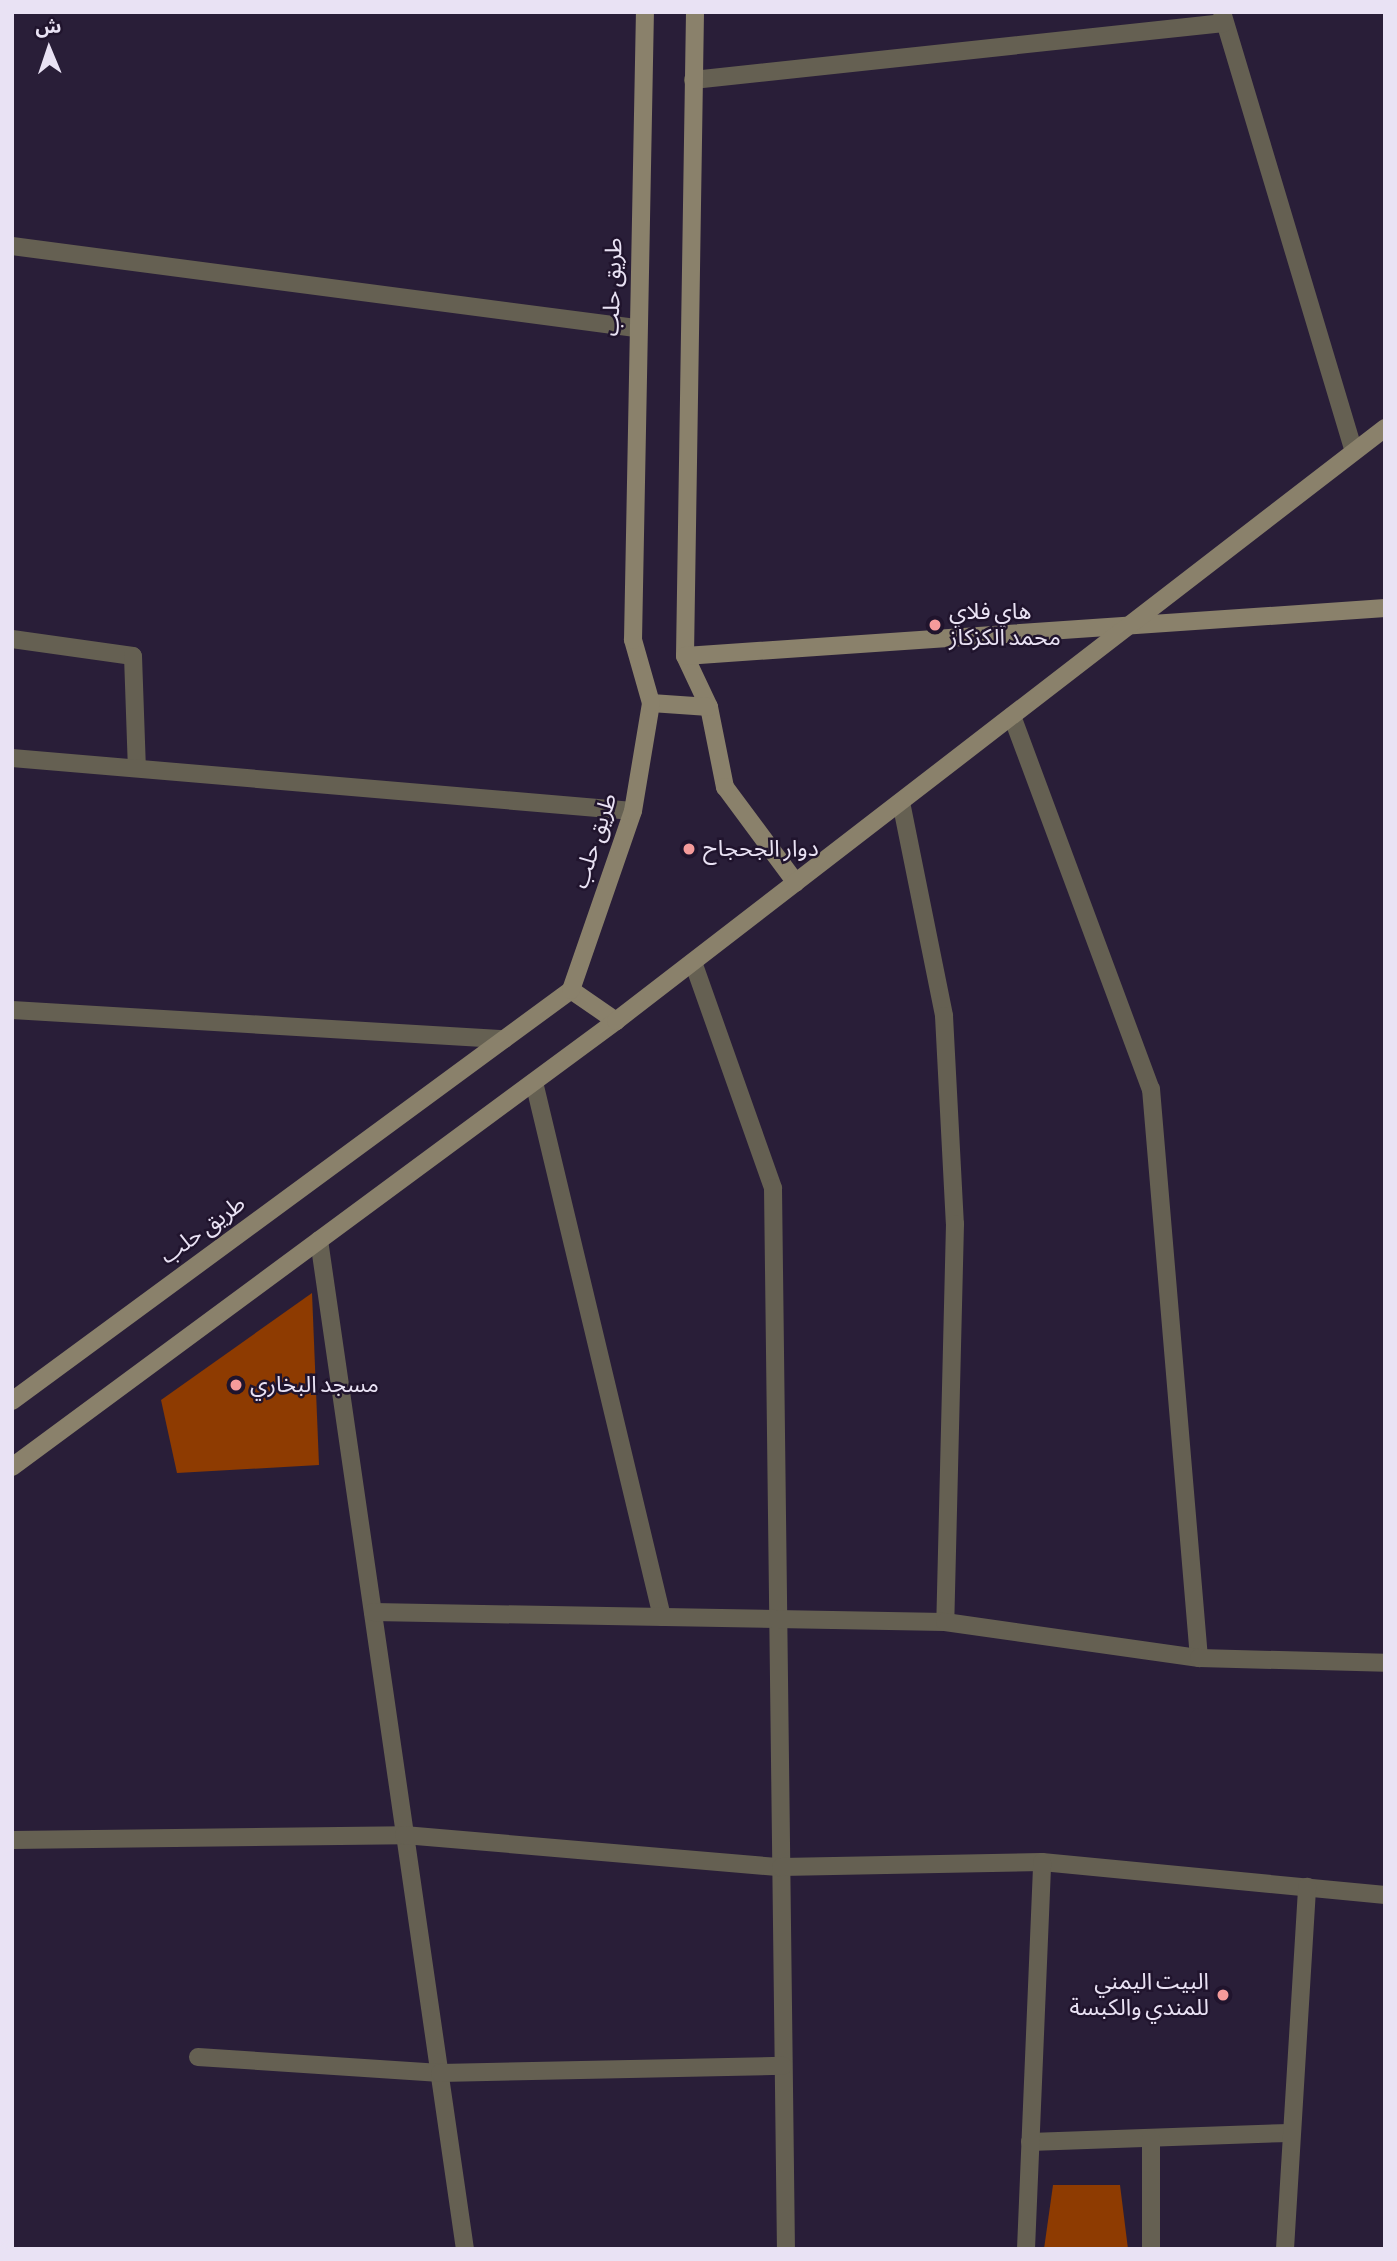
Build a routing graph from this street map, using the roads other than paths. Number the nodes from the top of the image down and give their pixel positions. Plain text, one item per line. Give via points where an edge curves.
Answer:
1 (645, 12) edge
2 (695, 12) edge
3 (1223, 18) edge
4 (693, 80) junction
5 (12, 246) edge
6 (636, 328) junction
7 (1385, 428) edge
8 (1354, 451) junction
9 (1385, 608) edge
10 (1125, 628) junction
11 (12, 639) edge
12 (685, 656) junction
13 (651, 703) junction
14 (709, 707) junction
15 (1012, 716) junction
16 (12, 758) edge
17 (137, 768) junction
18 (901, 802) junction
19 (633, 811) junction
20 (796, 883) junction
21 (693, 962) junction
22 (571, 990) junction
23 (12, 1010) edge
24 (616, 1021) junction
25 (504, 1039) junction
26 (534, 1082) junction
27 (319, 1240) junction
28 (12, 1401) edge
29 (12, 1467) edge
30 (373, 1612) junction
31 (662, 1617) junction
32 (778, 1619) junction
33 (945, 1622) junction
34 (1199, 1658) junction
35 (1385, 1663) edge
36 (404, 1835) junction
37 (12, 1840) edge
38 (1042, 1862) junction
39 (781, 1867) junction
40 (1307, 1887) junction
41 (1385, 1895) edge
42 (198, 2057) dead end
43 (783, 2066) junction
44 (440, 2073) junction
45 (1290, 2133) junction
46 (1151, 2138) junction
47 (1030, 2142) junction
48 (465, 2249) edge
49 (786, 2249) edge
50 (1026, 2249) edge
51 (1151, 2249) edge
52 (1285, 2249) edge

1 - 6 main road, طريق حلب
2 - 4 main road
3 - 4 street
3 - 8 street
4 - 12 main road
5 - 6 street
6 - 13 main road, طريق حلب via 633,640
7 - 8 main road
8 - 10 main road
9 - 10 main road
10 - 12 main road
10 - 15 main road
11 - 17 street via 133,656
12 - 14 main road
13 - 14 main road
13 - 19 main road, طريق حلب
14 - 20 main road via 725,787
15 - 18 main road
15 - 34 street via 1151,1090
16 - 17 street
17 - 19 street
18 - 20 main road
18 - 33 street via 944,1016 955,1224
19 - 22 main road, طريق حلب
20 - 21 main road
21 - 24 main road
21 - 32 street via 773,1188
22 - 24 main road
22 - 25 main road, طريق حلب
23 - 25 street
24 - 26 main road
25 - 28 main road, طريق حلب
26 - 27 main road
26 - 31 street
27 - 29 main road
27 - 30 street
30 - 31 street
30 - 36 street
31 - 32 street
32 - 33 street
32 - 39 street
33 - 34 street
34 - 35 street
36 - 37 street
36 - 39 street
36 - 44 street
38 - 39 street
38 - 40 street
38 - 47 street
39 - 43 street
40 - 41 street
40 - 45 street
42 - 44 street
43 - 44 street
43 - 49 street
44 - 48 street
45 - 46 street
45 - 52 street
46 - 47 street
46 - 51 street
47 - 50 street

